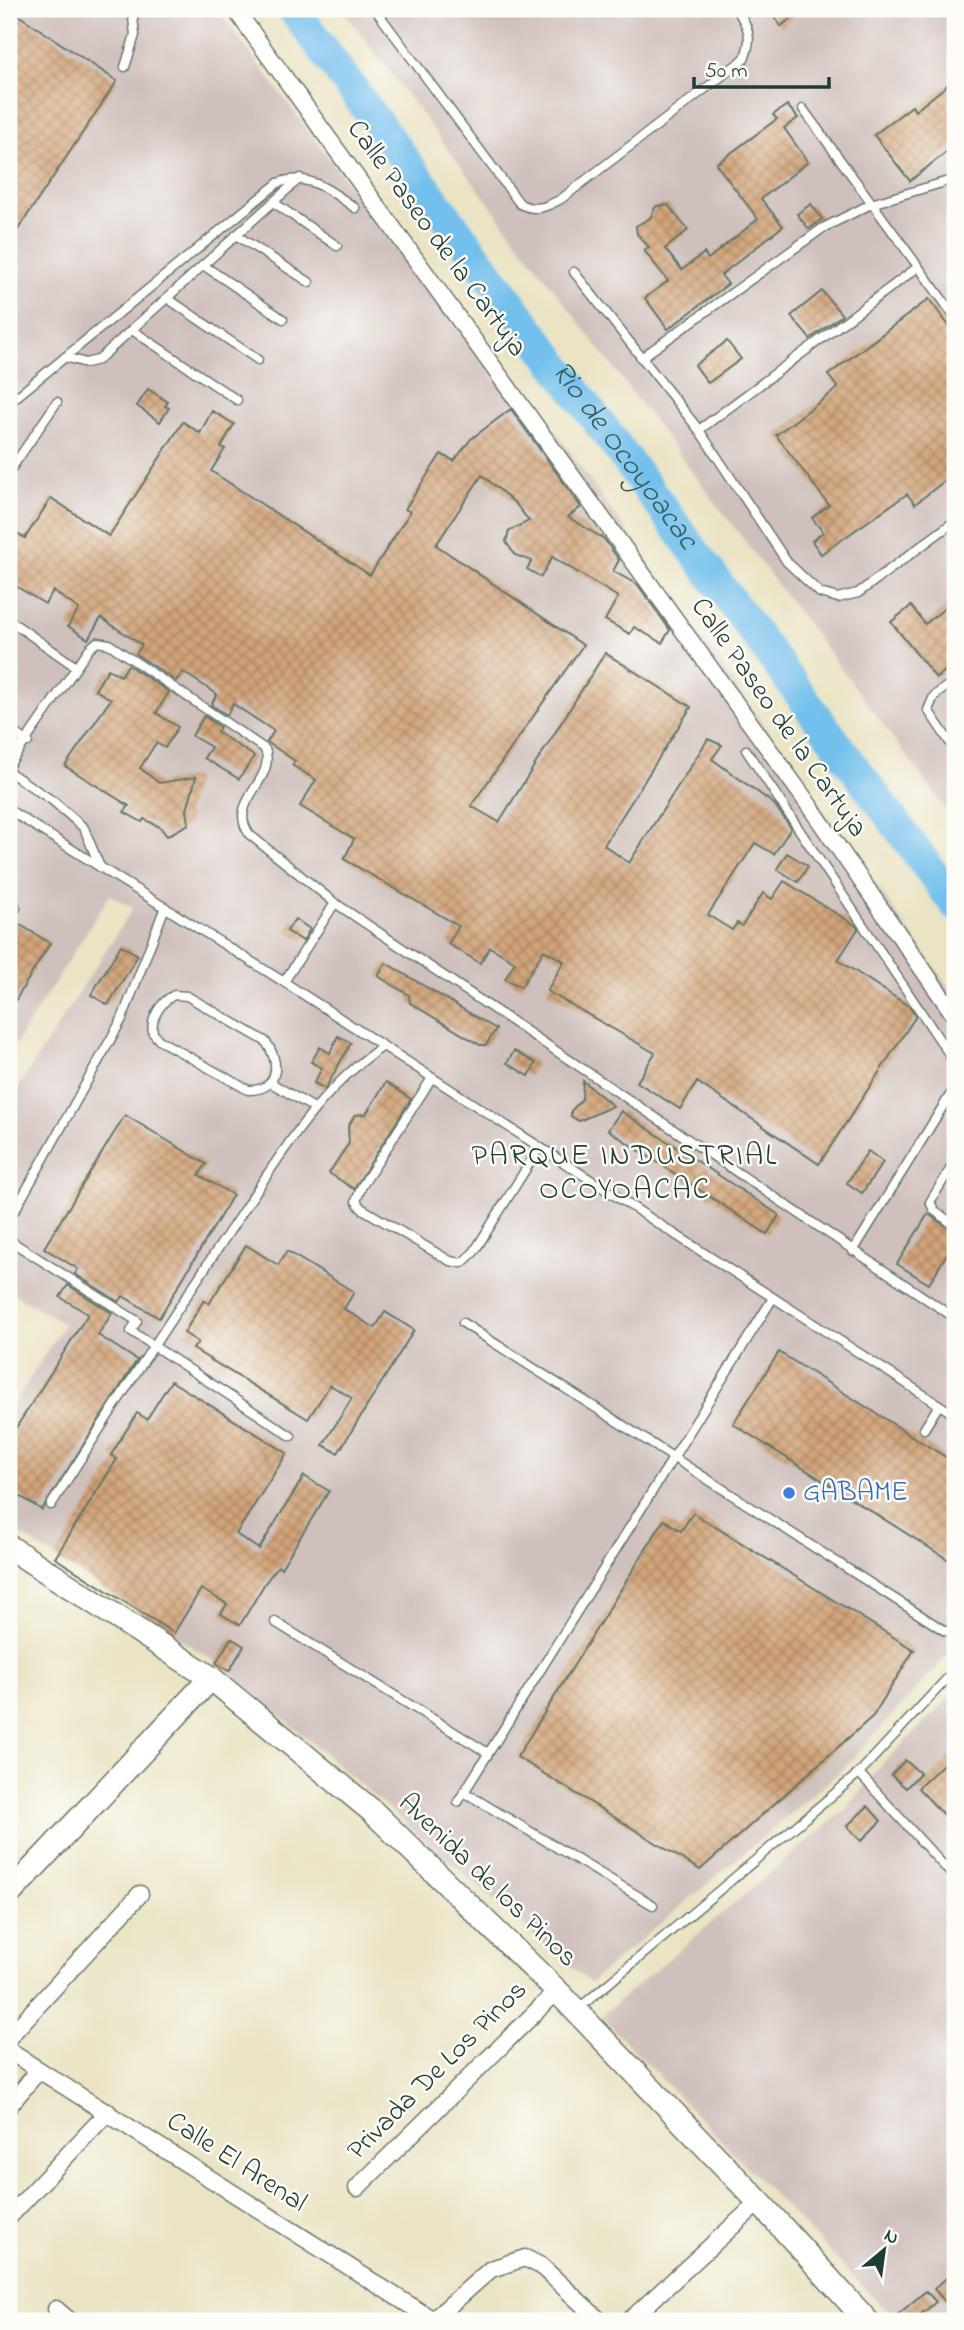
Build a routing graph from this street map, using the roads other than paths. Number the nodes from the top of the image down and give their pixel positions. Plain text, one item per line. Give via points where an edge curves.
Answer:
1 (132, 9) edge
2 (235, 9) edge
3 (375, 9) edge
4 (736, 9) edge
5 (125, 67) dead end
6 (803, 109) dead end
7 (300, 178) junction
8 (955, 178) edge
9 (273, 202) junction
10 (871, 204) junction
11 (355, 208) dead end
12 (236, 235) junction
13 (337, 246) dead end
14 (203, 265) junction
15 (918, 267) junction
16 (574, 272) dead end
17 (309, 282) dead end
18 (167, 298) junction
19 (955, 317) edge
20 (283, 319) dead end
21 (132, 330) junction
22 (65, 357) junction
23 (641, 358) junction
24 (258, 360) dead end
25 (237, 400) dead end
26 (57, 402) dead end
27 (9, 403) edge
28 (699, 430) junction
29 (9, 472) edge
30 (955, 521) edge
31 (9, 620) edge
32 (76, 667) junction
33 (955, 680) edge
34 (9, 730) edge
35 (28, 741) junction
36 (746, 750) dead end
37 (955, 750) edge
38 (9, 765) edge
39 (9, 772) edge
40 (9, 810) edge
41 (100, 867) junction
42 (9, 895) edge
43 (335, 903) junction
44 (165, 907) junction
45 (16, 908) dead end
46 (284, 982) junction
47 (955, 1016) edge
48 (382, 1047) junction
49 (955, 1063) edge
50 (432, 1078) junction
51 (271, 1083) junction
52 (955, 1087) edge
53 (314, 1108) junction
54 (539, 1147) junction
55 (955, 1161) edge
56 (15, 1210) dead end
57 (954, 1223) edge
58 (9, 1240) edge
59 (852, 1251) junction
60 (773, 1298) junction
61 (955, 1316) edge
62 (463, 1323) dead end
63 (153, 1344) junction
64 (939, 1405) junction
65 (955, 1415) edge
66 (924, 1429) dead end
67 (291, 1436) dead end
68 (673, 1460) junction
69 (51, 1505) dead end
70 (9, 1547) edge
71 (275, 1622) dead end
72 (945, 1631) dead end
73 (955, 1670) edge
74 (211, 1678) junction
75 (488, 1753) junction
76 (859, 1773) junction
77 (464, 1792) junction
78 (458, 1802) dead end
79 (955, 1878) edge
80 (9, 1894) edge
81 (140, 1894) dead end
82 (653, 1905) dead end
83 (557, 1991) junction
84 (576, 2011) junction
85 (9, 2037) edge
86 (9, 2052) edge
87 (39, 2070) junction
88 (9, 2106) edge
89 (108, 2112) junction
90 (357, 2188) dead end
91 (759, 2202) junction
92 (9, 2217) edge
93 (56, 2309) dead end
94 (70, 2321) edge
95 (432, 2321) edge
96 (600, 2321) edge
97 (629, 2321) edge
98 (867, 2321) edge

1 - 5 lane via 135,35
2 - 47 street, Calle Paseo de la Cartuja via 617,536
3 - 4 lane via 509,190 529,209 542,209 561,199 744,59 750,34
6 - 10 lane
7 - 9 lane
7 - 11 lane
7 - 22 lane via 278,183 251,202
8 - 10 lane
9 - 12 lane
9 - 13 lane
10 - 15 lane
10 - 23 lane via 823,228
12 - 14 lane
12 - 17 lane
14 - 18 lane
14 - 20 lane
15 - 19 lane
15 - 28 lane
16 - 23 lane
18 - 21 lane
18 - 24 lane
21 - 22 lane via 98,360 86,363
21 - 25 lane
22 - 27 lane
23 - 28 lane
26 - 29 lane
28 - 30 lane via 787,562 820,593 838,597 858,593
31 - 32 lane
32 - 35 lane
32 - 43 lane via 92,645 109,644 265,749 267,766 243,806 243,826
33 - 37 lane via 934,696 928,710
34 - 35 lane
35 - 38 lane
36 - 49 lane
39 - 41 lane via 84,828
40 - 41 lane
41 - 44 lane
42 - 45 lane
43 - 46 lane
43 - 59 lane
44 - 46 lane
44 - 56 lane via 122,1019
46 - 48 lane
48 - 50 lane
48 - 53 lane via 355,1066
50 - 54 lane
50 - 54 lane via 362,1186 356,1201 360,1208 450,1261 462,1263 474,1252
51 - 51 lane via 277,1066 265,1041 187,996 165,1000 151,1026 159,1040 248,1090
51 - 53 lane
52 - 59 lane
53 - 63 lane
54 - 60 lane
55 - 57 lane via 930,1202 933,1210
58 - 63 lane via 137,1321 131,1331
59 - 61 lane
60 - 64 lane
60 - 68 lane
62 - 68 lane
63 - 67 lane
63 - 69 lane
64 - 65 lane
64 - 66 lane
68 - 72 lane
68 - 75 lane
70 - 74 street, Avenida de los Pinos
71 - 75 lane
73 - 76 lane
74 - 80 street
74 - 83 street, Avenida de los Pinos via 372,1811
75 - 77 lane
76 - 79 lane
76 - 84 lane
77 - 78 lane
77 - 82 lane
81 - 85 street
83 - 84 street, Avenida de los Pinos
83 - 90 street, Privada De Los Pinos
84 - 91 street, Avenida de los Pinos
86 - 87 street, Calle El Arenal
87 - 88 street
87 - 89 street, Calle El Arenal
89 - 92 street
89 - 95 street, Calle El Arenal
91 - 97 street
91 - 98 street, Avenida de los Pinos
93 - 94 street
95 - 96 street, Calle El Arenal via 491,2269 525,2258 541,2266

